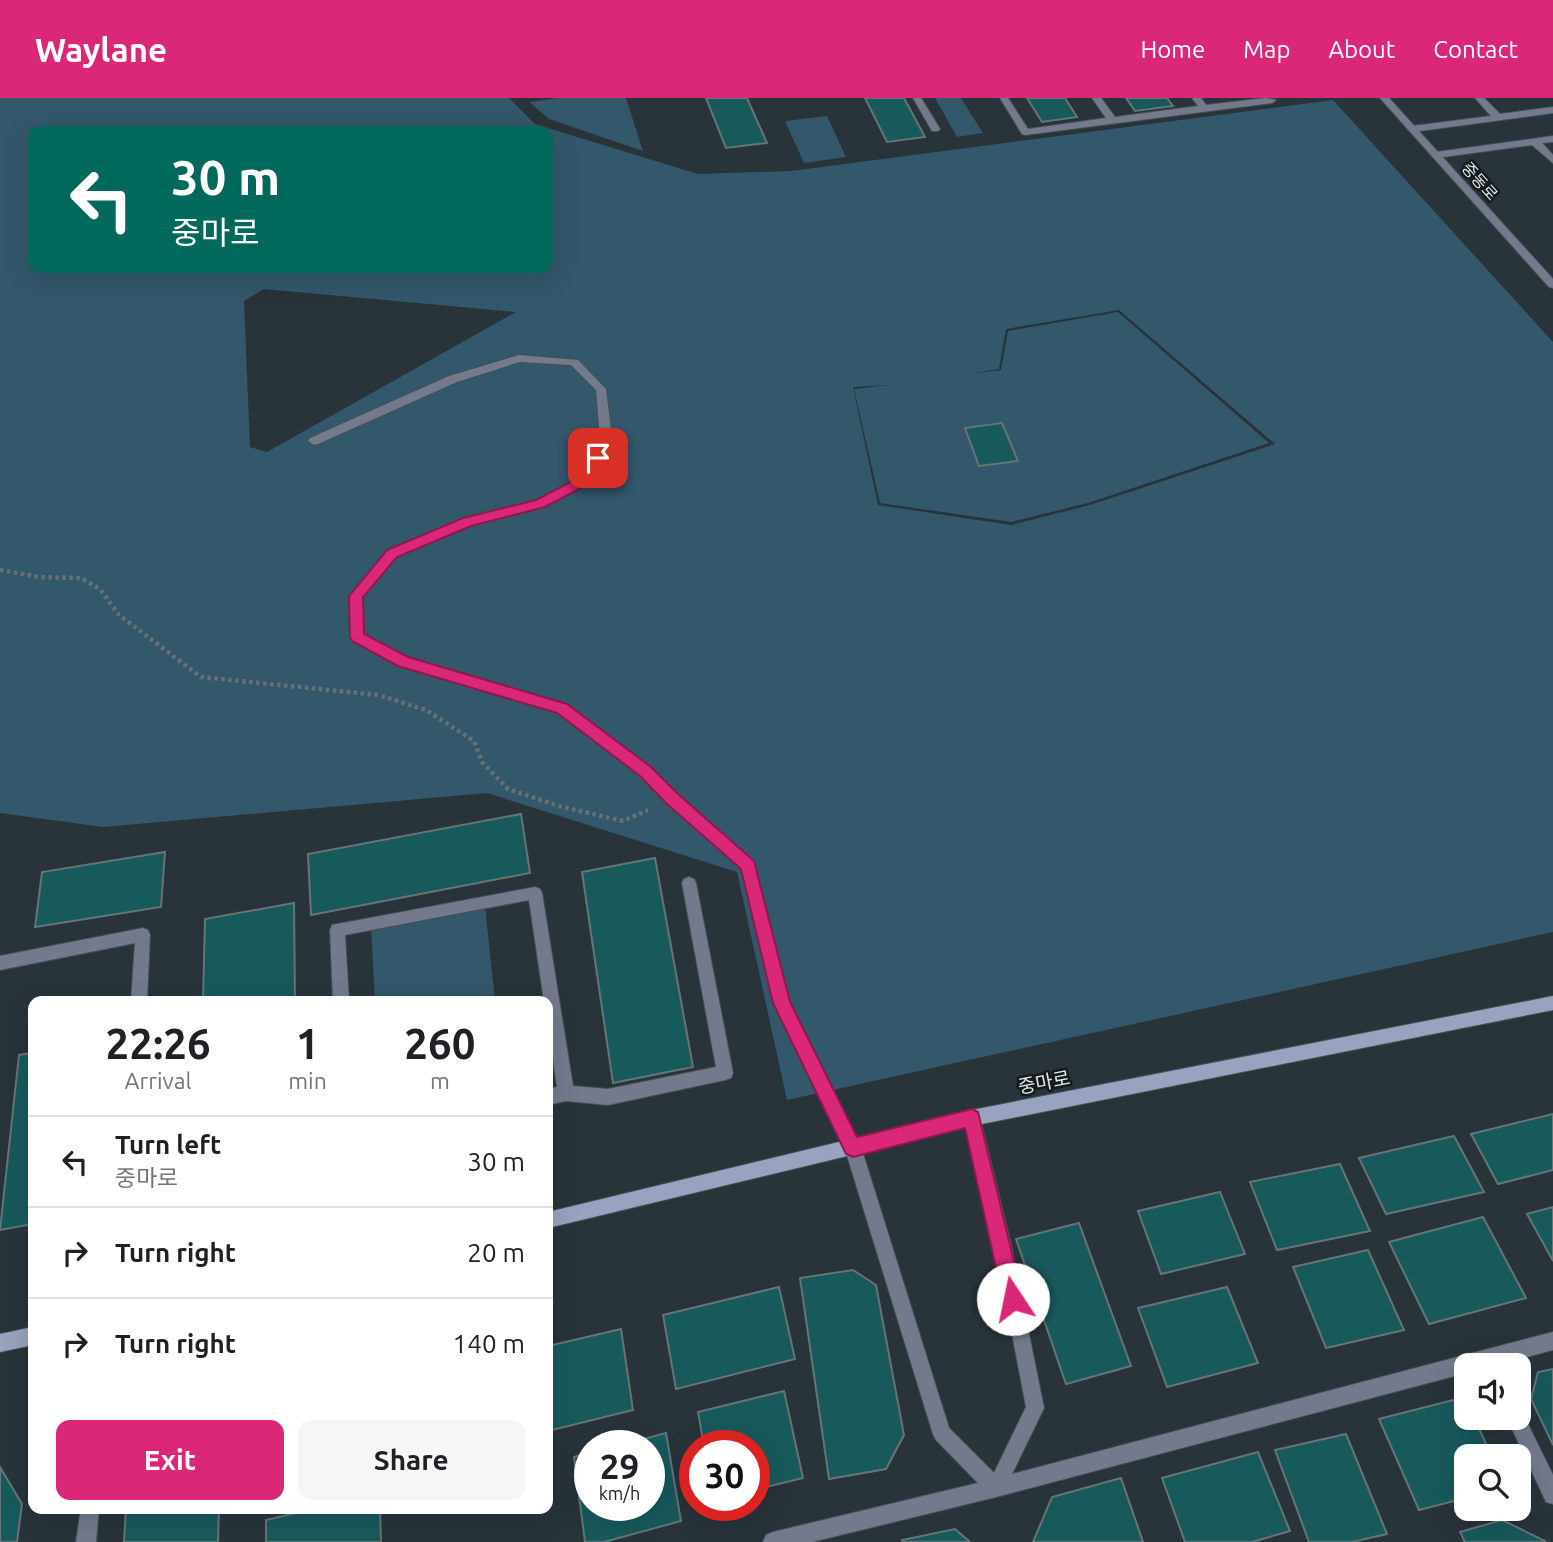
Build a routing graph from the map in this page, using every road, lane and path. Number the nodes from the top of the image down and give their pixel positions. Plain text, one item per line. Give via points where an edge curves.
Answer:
1 (918, 98) edge
2 (1004, 98) edge
3 (1096, 98) edge
4 (1196, 98) edge
5 (1270, 98) edge
6 (1384, 98) edge
7 (1479, 98) edge
8 (1204, 108) junction
9 (1553, 110) edge
10 (1497, 117) junction
11 (1112, 120) junction
12 (935, 129) dead end
13 (1412, 129) junction
14 (1553, 139) edge
15 (1534, 141) junction
16 (1436, 155) junction
17 (1553, 160) edge
18 (1553, 285) edge
19 (314, 441) dead end
20 (0, 570) edge
21 (672, 799) junction
22 (689, 883) dead end
23 (0, 963) edge
24 (139, 996) edge
25 (341, 996) edge
26 (551, 996) edge
27 (1553, 1003) edge
28 (553, 1009) edge
29 (566, 1093) junction
30 (553, 1096) edge
31 (972, 1118) junction
32 (853, 1147) junction
33 (553, 1219) edge
34 (28, 1337) edge
35 (1553, 1341) edge
36 (0, 1343) edge
37 (1516, 1353) edge
38 (1454, 1371) edge
39 (1522, 1430) edge
40 (996, 1488) junction
41 (1553, 1495) edge
42 (89, 1514) edge
43 (86, 1542) edge
44 (773, 1542) edge

1 - 12 street
2 - 11 street via 1025,132
3 - 11 street
4 - 8 street
5 - 8 street
6 - 13 street, 중동로
7 - 10 street
8 - 11 street
9 - 10 street
10 - 13 street
13 - 16 street, 중동로
14 - 15 street
15 - 16 street
15 - 17 street
16 - 18 street, 중동로
19 - 21 street via 453,379 519,358 574,362 601,389 606,438 590,478 540,504 467,522 392,554 356,596 357,637 403,662 562,708 645,771
20 - 21 path via 81,579 100,589 119,615 201,677 378,695 426,710 474,741 482,762 508,789 623,821
21 - 32 street via 748,866 782,1003
22 - 29 street via 725,1073 608,1097
23 - 24 street via 143,935
25 - 26 street via 337,930 535,893
27 - 31 main road, 중마로
28 - 29 street
29 - 30 street
31 - 32 main road, 중마로
31 - 40 street via 1003,1245 1034,1408
32 - 33 main road, 중마로
32 - 40 street via 942,1434
34 - 36 main road
35 - 37 street
38 - 40 street
39 - 41 street
40 - 44 street
42 - 43 street

